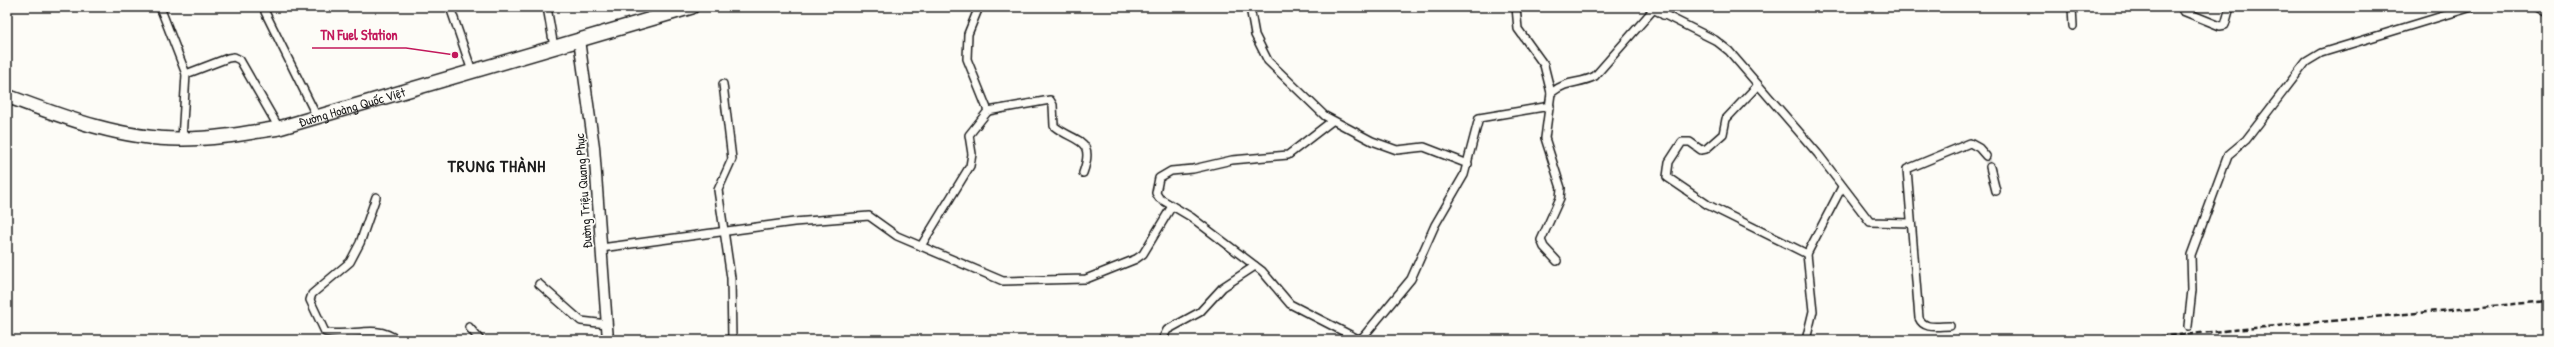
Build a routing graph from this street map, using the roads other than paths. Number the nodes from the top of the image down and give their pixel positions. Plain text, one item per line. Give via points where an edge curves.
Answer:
1 (160, 7) edge
2 (450, 7) edge
3 (547, 7) edge
4 (692, 7) edge
5 (979, 7) edge
6 (1250, 7) edge
7 (1516, 7) edge
8 (1669, 7) edge
9 (2072, 7) edge
10 (2230, 7) edge
11 (2472, 7) edge
12 (2537, 7) edge
13 (1651, 8) edge
14 (2183, 11) dead end
15 (265, 12) dead end
16 (2547, 13) edge
17 (1663, 15) junction
18 (2073, 26) dead end
19 (578, 40) junction
20 (554, 47) junction
21 (472, 71) junction
22 (186, 74) junction
23 (723, 84) dead end
24 (1758, 85) junction
25 (1551, 93) junction
26 (7, 96) edge
27 (1550, 106) junction
28 (988, 112) junction
29 (316, 117) junction
30 (1332, 121) junction
31 (279, 128) junction
32 (182, 139) junction
33 (1986, 156) tunnel mouth
34 (1468, 164) junction
35 (1990, 167) tunnel mouth
36 (1083, 173) dead end
37 (1842, 188) junction
38 (1996, 192) dead end
39 (376, 197) dead end
40 (1172, 206) junction
41 (1910, 223) junction
42 (724, 232) junction
43 (921, 246) junction
44 (601, 248) junction
45 (1806, 254) junction
46 (1557, 261) dead end
47 (1255, 266) junction
48 (539, 284) dead end
49 (607, 324) junction
50 (1950, 326) dead end
51 (2188, 326) dead end
52 (469, 327) dead end
53 (397, 340) edge
54 (480, 340) edge
55 (608, 340) edge
56 (732, 340) edge
57 (1162, 340) edge
58 (1806, 340) edge

1 - 22 street
2 - 21 street
3 - 20 street
4 - 19 highway, Đường Hoàng Quốc Việt
5 - 28 street via 968,34 967,59
6 - 30 street via 1255,35 1268,61
7 - 25 street via 1518,29 1544,65
8 - 17 street
9 - 18 street
10 - 14 street via 2226,25 2220,26
11 - 51 street via 2321,53 2306,62 2246,140 2228,156 2191,255 2192,290
12 - 16 street
13 - 17 street
13 - 25 street via 1595,76 1583,81 1568,82
15 - 29 street
17 - 24 street via 1723,45
19 - 20 highway, Đường Hoàng Quốc Việt
19 - 44 main road, Đường Triệu Quang Phục via 594,147
20 - 21 highway, Đường Hoàng Quốc Việt
21 - 29 highway, Đường Hoàng Quốc Việt
22 - 31 street via 228,58 240,60
22 - 32 street
23 - 42 street via 733,150 730,166 718,190
24 - 37 street via 1822,158
24 - 45 street via 1726,119 1723,134 1706,149 1701,150 1690,142 1682,142 1669,162 1667,177 1708,205
25 - 27 street
26 - 32 highway, Đường Hoàng Quốc Việt via 102,128
27 - 34 street via 1479,118
27 - 46 street via 1545,138 1561,188 1560,198 1541,240 1544,248
28 - 36 street via 1050,100 1053,105 1054,126 1080,140 1086,148 1088,160
28 - 43 street via 969,135 972,154 970,166
29 - 31 highway, Đường Hoàng Quốc Việt
30 - 34 street via 1397,150 1424,147
30 - 40 street via 1288,155 1232,160 1164,174 1156,185 1156,193
31 - 32 highway, Đường Hoàng Quốc Việt via 228,136
33 - 41 street via 1970,143 1910,167 1907,174
34 - 47 street via 1410,279 1363,337 1353,339 1290,304 1268,276
35 - 38 street
37 - 41 street via 1870,222
37 - 45 street
39 - 53 street via 360,243 350,262 312,294 310,300 325,332 381,332
40 - 43 street via 1143,254 1086,279 1003,281
40 - 47 street via 1191,217
41 - 50 street via 1918,318 1926,326
42 - 43 street via 794,222 869,216 890,233
42 - 44 street
42 - 56 street via 731,278
44 - 49 main road, Đường Triệu Quang Phục
45 - 58 street via 1813,311
47 - 57 street via 1223,287 1200,312 1167,330
48 - 49 street via 582,321
49 - 55 main road, Đường Triệu Quang Phục
52 - 54 street

